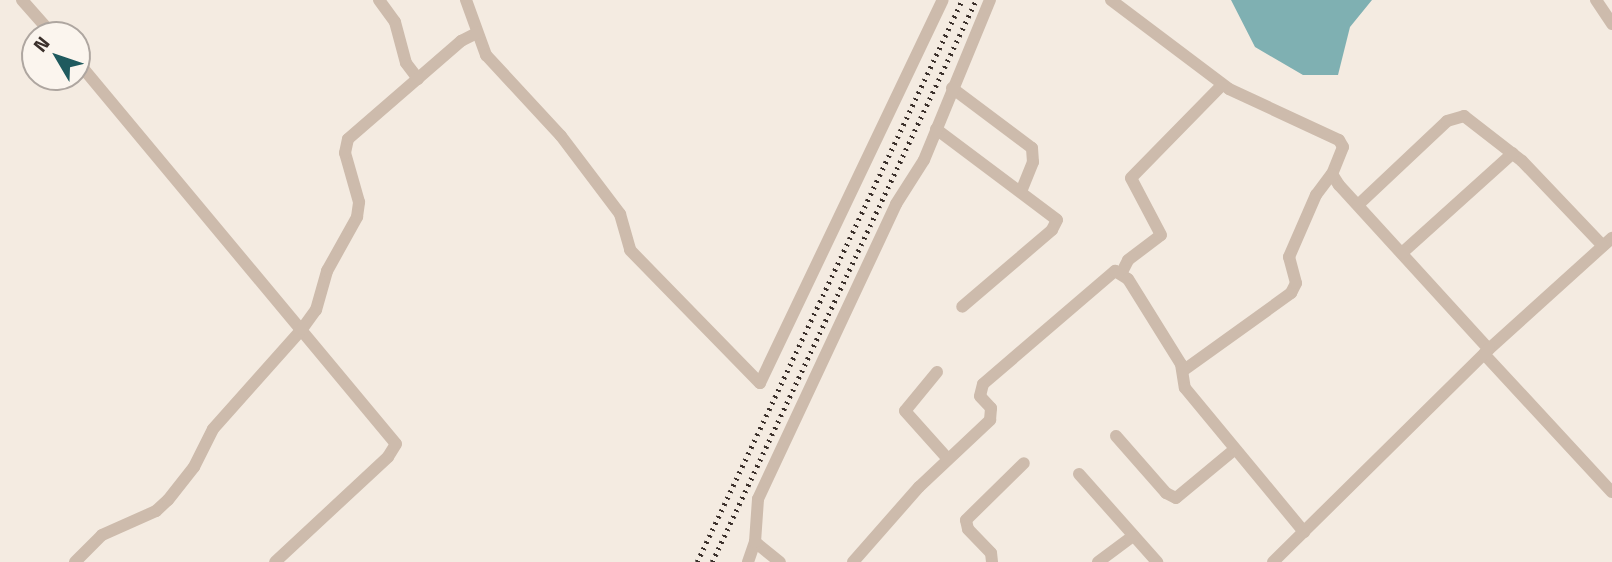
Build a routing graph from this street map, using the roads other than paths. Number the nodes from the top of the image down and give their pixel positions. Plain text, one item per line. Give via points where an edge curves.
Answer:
1 (22, 0) edge
2 (379, 0) edge
3 (466, 0) edge
4 (943, 0) edge
5 (990, 0) edge
6 (1111, 0) edge
7 (1596, 0) edge
8 (41, 21) edge
9 (1612, 24) edge
10 (477, 33) junction
11 (91, 78) edge
12 (418, 79) junction
13 (1222, 85) junction
14 (951, 88) junction
15 (936, 129) junction
16 (1513, 153) junction
17 (1332, 174) junction
18 (1021, 191) junction
19 (1358, 205) junction
20 (1607, 242) edge
21 (1402, 253) junction
22 (1122, 272) junction
23 (962, 307) dead end
24 (302, 329) junction
25 (1487, 351) junction
26 (1184, 370) junction
27 (937, 372) dead end
28 (1116, 436) dead end
29 (1234, 450) junction
30 (948, 459) junction
31 (1024, 463) dead end
32 (1079, 474) dead end
33 (1612, 492) edge
34 (1304, 532) junction
35 (1133, 536) junction
36 (755, 542) junction
37 (1275, 561) edge
38 (75, 562) edge
39 (275, 562) edge
40 (748, 562) edge
41 (780, 562) edge
42 (853, 562) edge
43 (992, 562) edge
44 (1098, 562) edge
45 (1157, 562) edge

1 - 8 street
2 - 12 street via 395,22 406,63
3 - 10 street
4 - 10 street via 760,383 631,250 620,214 561,136 491,62
5 - 14 street
6 - 13 street
7 - 9 street
10 - 12 street via 461,41
11 - 24 street
12 - 24 street via 353,133 345,145 359,202 357,217 327,271 316,310
13 - 17 street via 1273,112 1333,134 1343,147
13 - 22 street via 1131,178 1161,235 1128,260
14 - 15 street
14 - 18 street via 1032,148 1033,162
15 - 18 street
15 - 36 street via 924,160 896,204 758,499
16 - 19 street via 1470,120 1456,116
16 - 20 street
16 - 21 street
17 - 19 street
17 - 26 street via 1316,195 1289,257 1296,283 1291,293
18 - 23 street via 1054,215 1057,224
19 - 21 street
20 - 25 street
21 - 25 street
22 - 26 street
22 - 30 street via 1108,276 983,384 980,396 993,413
24 - 38 street via 213,429 194,467 169,500 156,511 102,535
24 - 39 street via 396,444 388,457
25 - 33 street
25 - 34 street
26 - 29 street via 1185,388
27 - 30 street via 905,411
28 - 29 street via 1166,493 1176,498
29 - 34 street
30 - 42 street
31 - 43 street via 966,520 968,529 991,553
32 - 35 street
34 - 37 street
35 - 44 street
35 - 45 street
36 - 40 street
36 - 41 street

